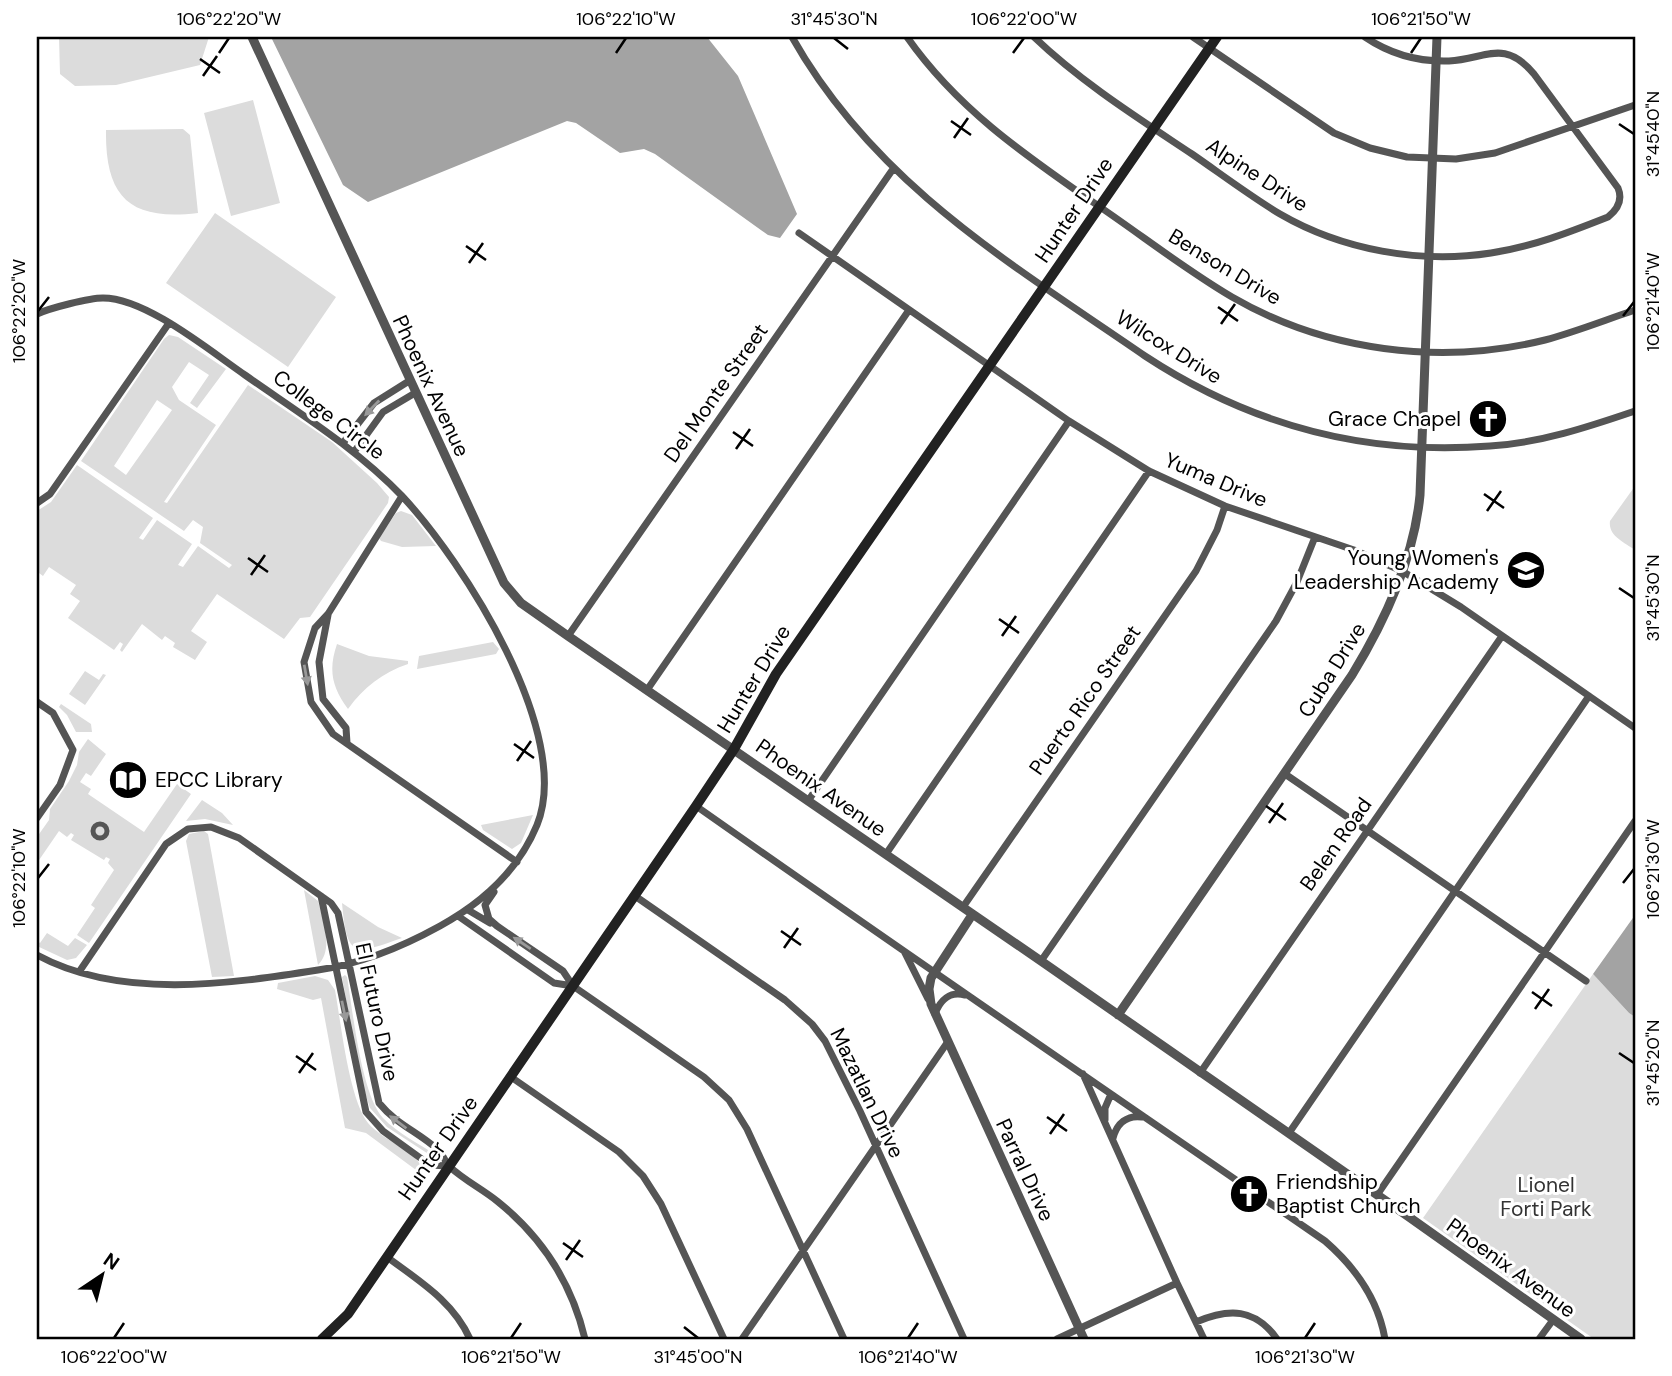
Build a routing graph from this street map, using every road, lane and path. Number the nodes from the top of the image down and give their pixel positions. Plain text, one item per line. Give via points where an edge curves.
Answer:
1 (252, 37) edge
2 (792, 37) edge
3 (907, 37) edge
4 (1034, 37) edge
5 (1193, 37) edge
6 (1217, 37) edge
7 (1365, 37) edge
8 (1437, 37) edge
9 (1209, 48) junction
10 (1436, 60) junction
11 (1635, 105) edge
12 (1572, 127) junction
13 (1153, 128) junction
14 (1432, 158) junction
15 (893, 169) junction
16 (1099, 206) junction
17 (799, 233) dead end
18 (1428, 256) junction
19 (832, 257) junction
20 (1044, 286) junction
21 (909, 310) junction
22 (1635, 310) edge
23 (37, 314) edge
24 (169, 323) junction
25 (1425, 352) junction
26 (990, 365) junction
27 (409, 381) junction
28 (415, 393) junction
29 (1635, 411) edge
30 (1069, 421) junction
31 (343, 443) junction
32 (1422, 448) junction
33 (354, 452) junction
34 (1149, 471) junction
35 (402, 496) junction
36 (37, 503) edge
37 (1224, 506) junction
38 (1315, 537) junction
39 (1402, 571) junction
40 (328, 614) junction
41 (568, 636) junction
42 (1502, 636) junction
43 (647, 690) junction
44 (1589, 696) junction
45 (37, 702) edge
46 (1635, 728) edge
47 (347, 743) junction
48 (734, 749) junction
49 (1285, 774) junction
50 (808, 801) junction
51 (696, 806) junction
52 (37, 818) edge
53 (1635, 821) edge
54 (1367, 830) junction
55 (886, 855) junction
56 (517, 862) junction
57 (500, 884) junction
58 (1456, 891) junction
59 (321, 896) junction
60 (635, 896) junction
61 (963, 907) junction
62 (468, 910) junction
63 (972, 915) junction
64 (458, 916) junction
65 (497, 926) junction
66 (903, 950) junction
67 (1544, 952) junction
68 (37, 955) edge
69 (1041, 961) junction
70 (350, 963) junction
71 (335, 968) junction
72 (79, 972) junction
73 (934, 973) junction
74 (1586, 981) dead end
75 (573, 986) junction
76 (971, 996) junction
77 (931, 1004) junction
78 (935, 1014) junction
79 (1118, 1015) junction
80 (947, 1043) junction
81 (1083, 1073) junction
82 (1200, 1073) junction
83 (511, 1077) junction
84 (1111, 1094) junction
85 (1146, 1118) junction
86 (1105, 1124) junction
87 (1289, 1133) junction
88 (1112, 1138) junction
89 (875, 1146) junction
90 (448, 1166) junction
91 (1377, 1195) junction
92 (803, 1250) junction
93 (387, 1257) junction
94 (1177, 1283) junction
95 (1553, 1320) junction
96 (1196, 1322) junction
97 (1079, 1329) junction
98 (322, 1339) edge
99 (470, 1339) edge
100 (585, 1339) edge
101 (724, 1339) edge
102 (742, 1339) edge
103 (844, 1339) edge
104 (964, 1339) edge
105 (1057, 1339) edge
106 (1084, 1339) edge
107 (1204, 1339) edge
108 (1277, 1339) edge
109 (1385, 1339) edge
110 (1539, 1339) edge
111 (1581, 1339) edge

1 - 27 street, Phoenix Avenue
2 - 15 street, Wilcox Drive via 846,118
3 - 16 street, Benson Drive via 936,75 986,124
4 - 13 street, Alpine Drive
5 - 9 street
6 - 9 main road, Hunter Drive
7 - 10 street via 1400,55
8 - 10 street, Cuba Drive
9 - 13 main road, Hunter Drive
9 - 14 street via 1348,140 1391,154
10 - 12 street via 1498,52 1518,58
10 - 14 street, Cuba Drive
11 - 12 street
12 - 14 street via 1495,153
12 - 18 street, Alpine Drive via 1618,188 1615,211 1522,247
13 - 16 main road, Hunter Drive
13 - 18 street, Alpine Drive via 1311,230 1378,251
14 - 18 street, Cuba Drive
15 - 19 street, Del Monte Street
15 - 20 street, Wilcox Drive via 957,225
16 - 20 main road, Hunter Drive
16 - 25 street, Benson Drive via 1206,281 1264,313 1332,338
17 - 19 street, Yuma Drive
18 - 25 street, Cuba Drive
19 - 21 street, Yuma Drive
19 - 41 street, Del Monte Street
20 - 26 main road, Hunter Drive
20 - 32 street, Wilcox Drive via 1172,373 1230,404 1335,438
21 - 26 street, Yuma Drive
21 - 43 street
22 - 25 street, Benson Drive via 1516,346
23 - 24 street, College Circle via 103,298 136,305
24 - 31 street, College Circle
24 - 36 street via 50,494
25 - 32 street, Cuba Drive
26 - 30 street, Yuma Drive
26 - 48 main road, Hunter Drive via 776,674
27 - 28 street, Phoenix Avenue
27 -> 31 street via 374,403
28 - 33 street via 383,412
28 - 41 street, Phoenix Avenue via 503,583 521,603
29 - 32 street, Wilcox Drive via 1523,442
30 - 34 street, Yuma Drive
30 - 50 street
31 - 33 street, College Circle
32 - 39 street, Cuba Drive via 1418,511
33 - 35 street, College Circle
34 - 37 street, Yuma Drive
34 - 55 street
35 - 40 street
35 - 56 street, College Circle via 449,552 489,615 533,719 544,764 544,786 538,823
37 - 38 street, Yuma Drive
37 - 61 street, Puerto Rico Street via 1196,571
38 - 39 street, Yuma Drive
38 - 69 street via 1276,621
39 - 42 street, Yuma Drive
39 - 49 street, Cuba Drive via 1372,643
40 - 47 street via 319,662 323,699 346,727
40 -> 47 street via 314,628 304,662 311,702 333,734
41 - 43 street, Phoenix Avenue
42 - 44 street, Yuma Drive
42 - 54 street, Belen Road
43 - 48 street, Phoenix Avenue
44 - 46 street, Yuma Drive
44 - 58 street
45 - 52 street via 53,713 72,750 60,785
47 - 56 street
48 - 50 street, Phoenix Avenue
48 - 51 main road, Hunter Drive
49 - 54 street
49 - 79 street, Cuba Drive
50 - 55 street, Phoenix Avenue
51 - 60 main road, Hunter Drive
51 - 66 street
53 - 67 street
54 - 58 street
54 - 82 street, Belen Road
55 - 61 street, Phoenix Avenue
56 - 57 street, College Circle
57 - 62 street, College Circle
57 - 65 street via 485,905
58 - 67 street
58 - 87 street
59 - 70 street, El Futuro Drive via 338,913
59 - 71 street, El Futuro Drive
59 - 72 street, El Futuro Drive via 239,838 211,827 188,829 166,844
60 - 75 main road, Hunter Drive
60 - 89 street, Mazatlan Drive via 786,1000 812,1024 832,1054
61 - 63 street, Phoenix Avenue
62 - 64 street, College Circle
62 - 65 street
63 - 69 street, Phoenix Avenue
63 - 73 street
64 - 70 street, College Circle via 403,946
64 - 75 street via 554,983
75 -> 65 street via 564,971
66 - 73 street
66 - 77 street, Parral Drive
67 - 74 street
67 - 91 street
68 - 72 street, College Circle
69 - 79 street, Phoenix Avenue
70 - 71 street, College Circle
90 -> 70 street, El Futuro Drive via 439,1150 391,1118 379,1104
71 - 72 street, College Circle via 239,982 182,984 105,979
71 -> 90 street, El Futuro Drive via 366,1112 383,1131 430,1165
73 - 76 street
73 - 77 street, Parral Drive
75 - 83 main road, Hunter Drive
75 - 92 street via 704,1077 729,1100
76 - 78 street via 948,996
76 - 81 street
77 - 78 street, Parral Drive
78 - 80 street, Parral Drive
79 - 82 street, Phoenix Avenue
80 - 89 street
80 - 97 street, Parral Drive
81 - 84 street
81 - 86 street
82 - 87 street, Phoenix Avenue
83 - 90 main road, Hunter Drive
83 - 101 street via 619,1152 643,1176 661,1204
84 - 85 street
84 - 86 street
85 - 88 street via 1126,1119
85 - 109 street via 1337,1251 1373,1300
86 - 88 street
87 - 91 street, Phoenix Avenue
88 - 94 street
89 - 92 street
89 - 104 street, Mazatlan Drive
90 - 93 main road, Hunter Drive
90 - 100 street via 510,1212 541,1245 567,1288
91 - 95 street, Phoenix Avenue
92 - 102 street
92 - 103 street
93 - 98 main road, Hunter Drive via 348,1314
93 - 99 street via 439,1296
94 - 96 street
94 - 97 street
95 - 110 street
95 - 111 street, Phoenix Avenue
96 - 107 street
96 - 108 street via 1215,1314 1238,1313 1263,1324
97 - 105 street
97 - 106 street, Parral Drive

